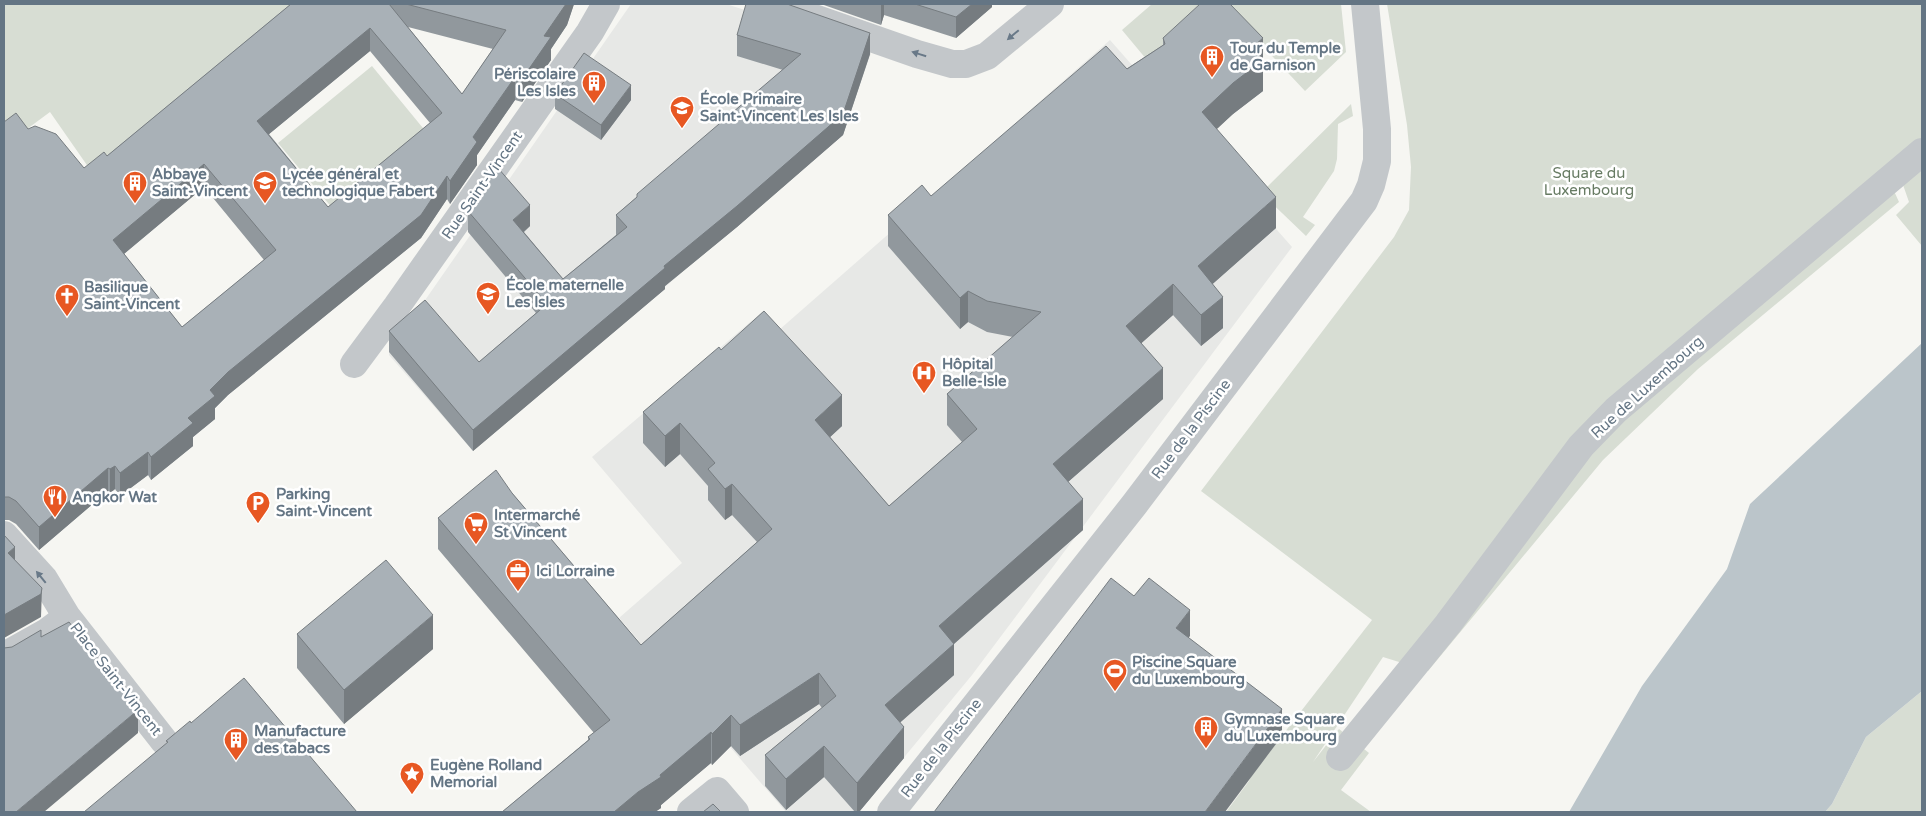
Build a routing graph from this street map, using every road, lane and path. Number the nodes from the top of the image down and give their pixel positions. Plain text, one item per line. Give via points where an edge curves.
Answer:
1 (606, 4) edge
2 (774, 4) edge
3 (1050, 4) edge
4 (1365, 4) edge
5 (1922, 152) edge
6 (354, 364) dead end
7 (4, 536) edge
8 (67, 617) junction
9 (4, 656) edge
10 (164, 740) edge
11 (1340, 757) dead end
12 (691, 812) edge
13 (735, 812) edge
14 (891, 812) edge

1 - 6 street, Rue Saint-Vincent via 590,32
3 -> 2 street via 988,56 966,64 952,64 917,54
4 - 14 street, Rue de la Piscine via 1377,160 1364,201 1140,497
5 - 11 street, Rue de Luxembourg via 1616,410 1581,446 1448,624
8 -> 7 street, Place Saint-Vincent via 44,579
8 - 9 street
8 - 10 street, Place Saint-Vincent
12 - 13 street via 717,791

